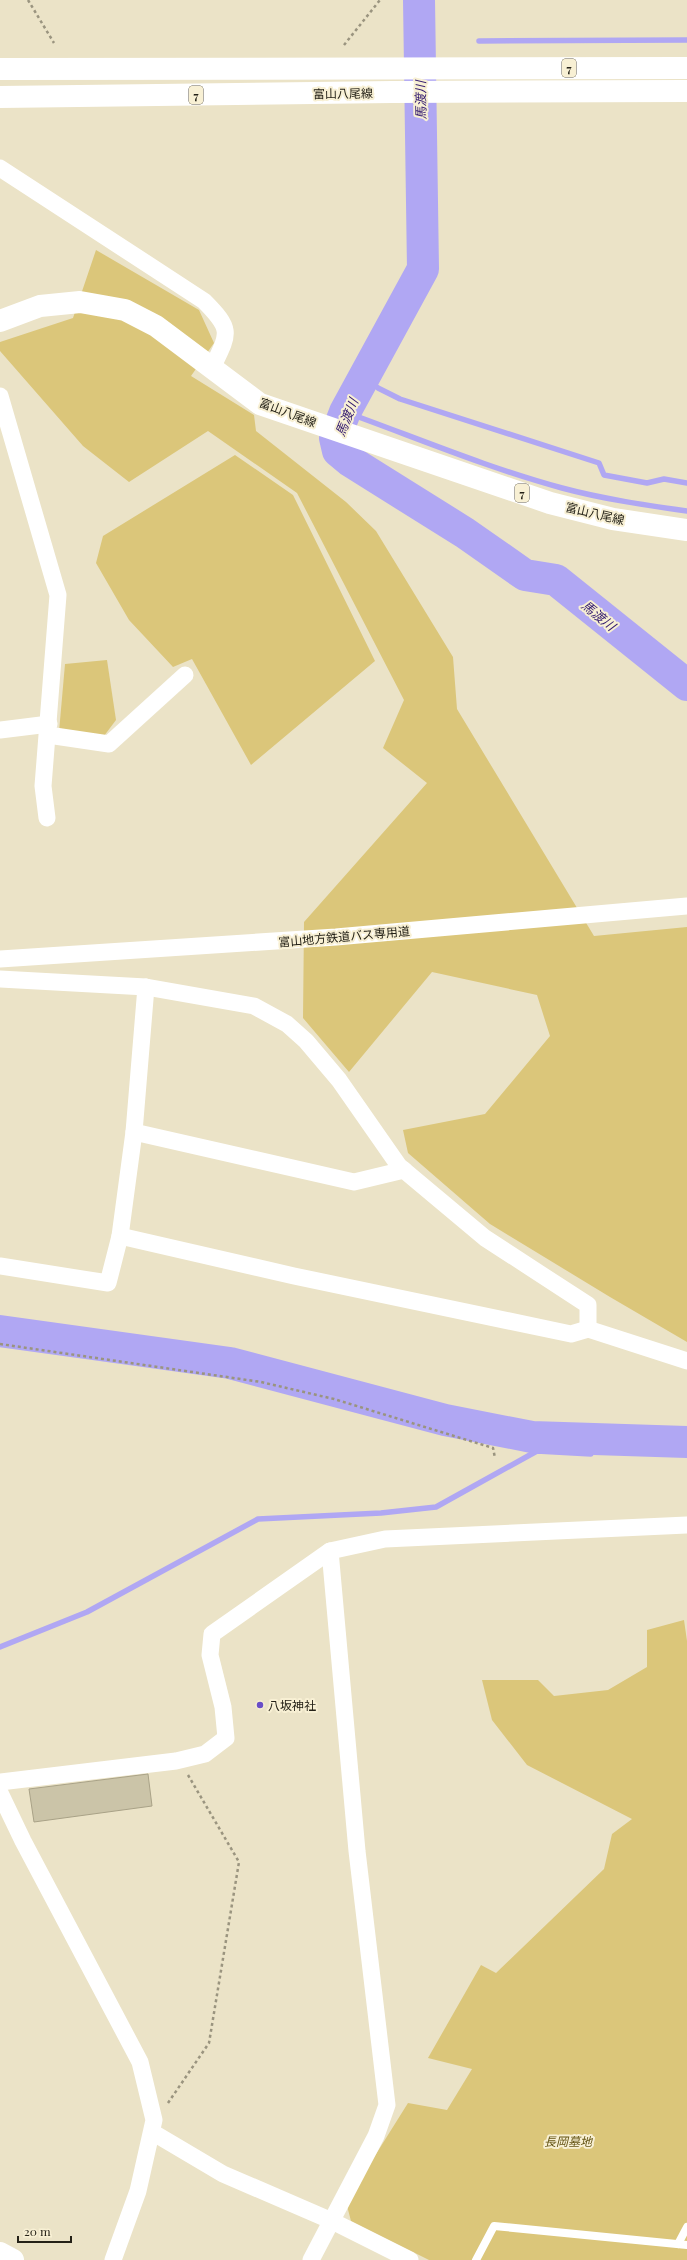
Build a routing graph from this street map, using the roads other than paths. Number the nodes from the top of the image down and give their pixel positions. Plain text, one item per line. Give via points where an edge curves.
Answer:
1 (687, 68) edge
2 (0, 69) edge
3 (687, 91) edge
4 (0, 97) edge
5 (0, 168) edge
6 (0, 321) edge
7 (212, 368) junction
8 (0, 396) edge
9 (687, 530) edge
10 (184, 674) dead end
11 (48, 729) junction
12 (0, 730) edge
13 (47, 818) dead end
14 (687, 906) edge
15 (0, 959) edge
16 (2, 984) edge
17 (146, 986) junction
18 (134, 1132) junction
19 (404, 1170) junction
20 (120, 1236) junction
21 (0, 1266) edge
22 (588, 1329) junction
23 (687, 1362) edge
24 (687, 1525) edge
25 (330, 1551) junction
26 (0, 1782) edge
27 (0, 1793) edge
28 (153, 2126) junction
29 (332, 2221) junction
30 (687, 2227) edge
31 (678, 2244) junction
32 (687, 2245) edge
33 (0, 2253) edge
34 (13, 2260) edge
35 (113, 2260) edge
36 (312, 2260) edge
37 (410, 2260) edge
38 (476, 2260) edge

1 - 2 main road, 富山八尾線 / 7
3 - 4 main road, 富山八尾線 / 7
5 - 7 street via 204,301 222,319 226,340
6 - 7 main road, 富山八尾線 / 7 via 40,306 80,302 125,310 156,326
7 - 9 main road, 富山八尾線 / 7 via 260,404 550,503 613,519
8 - 11 street via 58,595
10 - 11 street via 109,744
11 - 12 street
11 - 13 street via 43,786
14 - 15 street, 富山地方鉄道バス専用道 via 328,938
16 - 17 street
17 - 18 street
17 - 19 street via 254,1006 287,1024 306,1041 339,1080
18 - 19 street via 354,1182
18 - 20 street
19 - 22 street via 486,1238 588,1305
20 - 21 street via 108,1283
20 - 22 street via 294,1276 571,1334
22 - 23 street
24 - 25 street via 386,1539
25 - 26 street via 212,1634 210,1655 223,1707 226,1738 205,1754 179,1760
25 - 29 street via 357,1851 387,2105 376,2136
27 - 28 street via 140,2062
28 - 29 street via 223,2174
28 - 35 street via 138,2191
29 - 36 street
29 - 37 street
30 - 31 lane
31 - 32 lane
31 - 38 lane via 494,2226
33 - 34 main road

